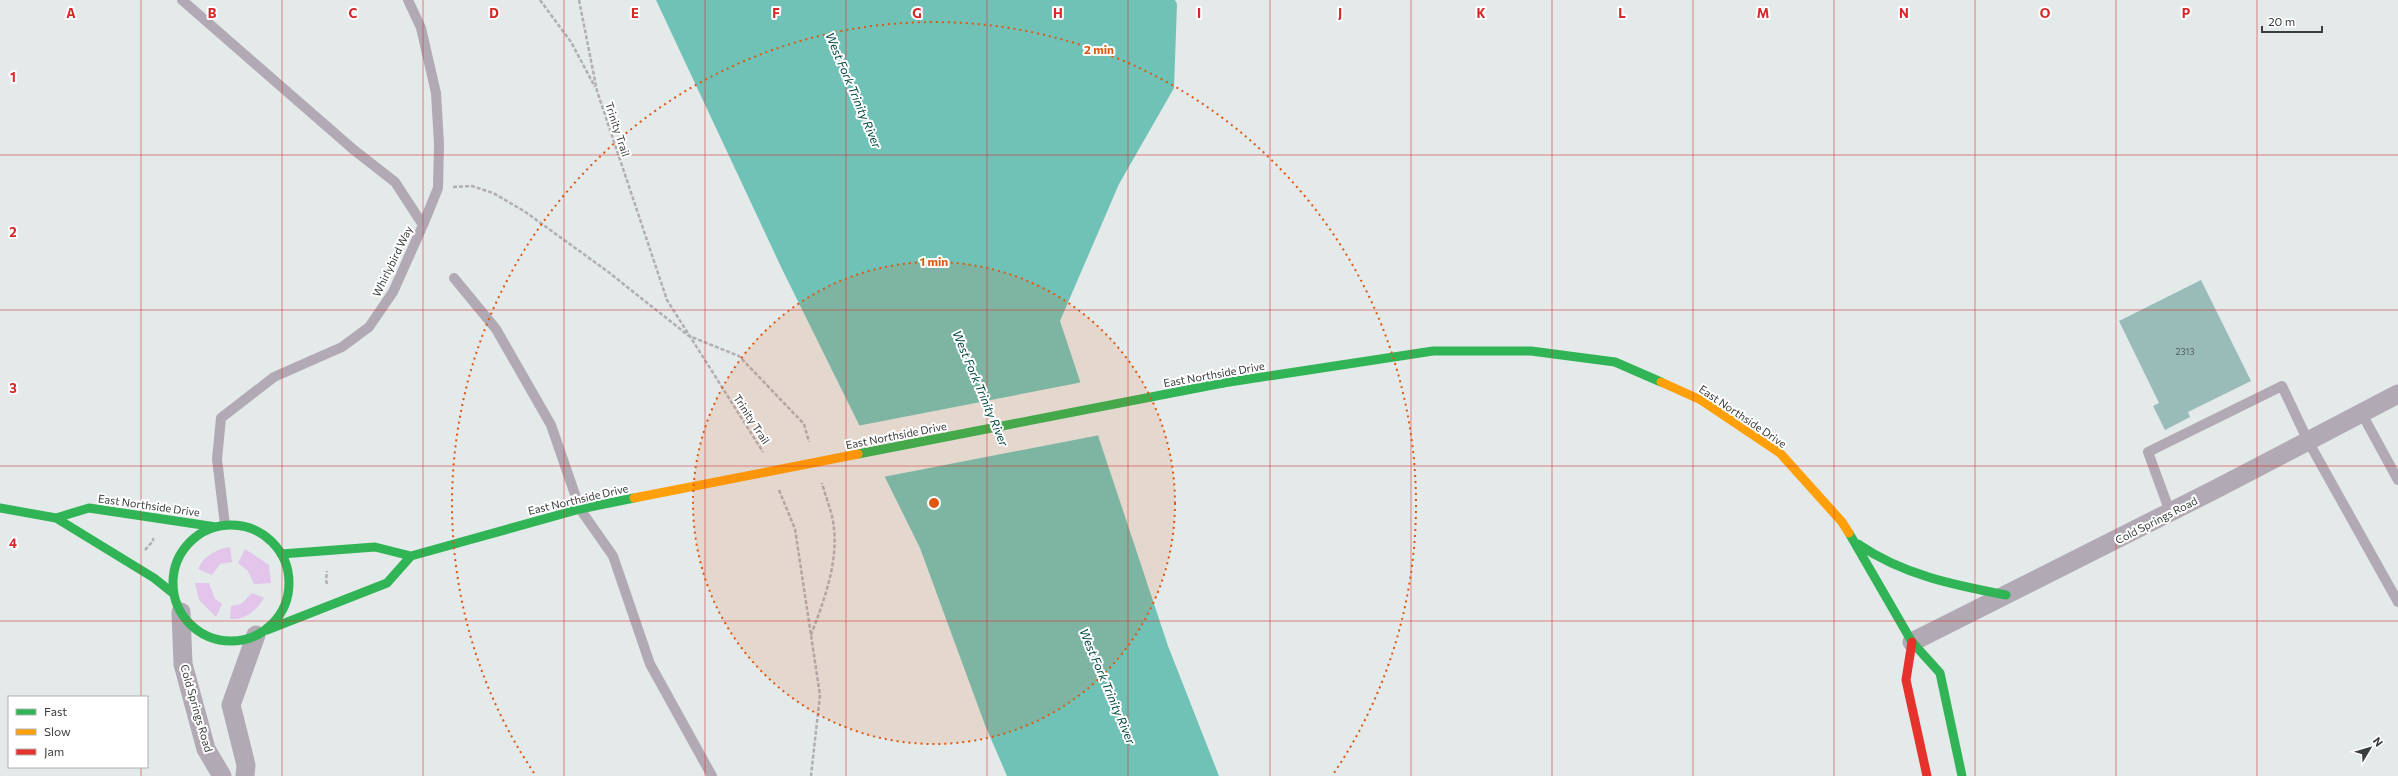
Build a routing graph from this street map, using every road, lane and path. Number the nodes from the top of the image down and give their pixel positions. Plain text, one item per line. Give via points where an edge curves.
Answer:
1 (182, 0) edge
2 (408, 0) edge
3 (540, 0) edge
4 (579, 0) edge
5 (597, 91) junction
6 (438, 188) junction
7 (423, 225) junction
8 (454, 278) dead end
9 (689, 336) junction
10 (2398, 394) edge
11 (2362, 414) junction
12 (2308, 441) junction
13 (810, 446) dead end
14 (764, 455) dead end
15 (2398, 480) edge
16 (821, 481) dead end
17 (778, 488) dead end
18 (0, 508) edge
19 (580, 509) junction
20 (2170, 512) junction
21 (56, 518) junction
22 (220, 526) junction
23 (154, 531) dead end
24 (1856, 542) junction
25 (143, 552) dead end
26 (281, 554) junction
27 (411, 556) junction
28 (328, 569) dead end
29 (328, 586) dead end
30 (174, 594) junction
31 (2006, 595) junction
32 (2398, 602) edge
33 (182, 612) junction
34 (260, 633) junction
35 (811, 636) junction
36 (1912, 642) junction
37 (222, 776) edge
38 (245, 776) edge
39 (712, 776) edge
40 (811, 776) edge
41 (1927, 776) edge
42 (1962, 776) edge

1 - 7 lane via 354,150 395,182
2 - 6 lane, Whirlybird Way via 422,28 436,93
3 - 5 path, Trinity Trail via 570,42
4 - 5 path, Trinity Trail
5 - 9 path, Trinity Trail via 667,300
6 - 7 lane, Whirlybird Way
6 - 9 path via 472,186 493,193 524,211 607,271
7 - 22 lane, Whirlybird Way via 393,292 369,327 342,347 274,376 221,418 217,459
8 - 19 lane via 496,329 551,425
9 - 13 path via 739,356 804,424
9 - 14 path, Trinity Trail
10 - 11 street, Cold Springs Road
11 - 12 street, Cold Springs Road
11 - 15 lane
12 - 20 street, Cold Springs Road
12 - 20 lane via 2282,386 2148,452
12 - 32 lane
16 - 35 path via 832,517 833,543 829,585
17 - 35 path via 795,529
18 - 21 street, East Northside Drive
19 - 24 street, East Northside Drive, bridge via 1223,383 1433,351 1531,351 1615,362 1701,400 1780,453 1842,522
19 - 27 street, East Northside Drive
19 - 39 lane via 613,556 650,664
20 - 31 street, Cold Springs Road
21 - 22 street, East Northside Drive via 89,508
21 - 30 street, East Northside Drive via 154,578
22 - 26 street via 244,526 262,533
22 - 30 street via 206,530 190,541 179,557 173,575
23 - 25 path via 153,541
24 - 31 street via 1872,555 1904,569 1954,585
24 - 36 street, East Northside Drive
26 - 27 street, East Northside Drive via 375,547
26 - 34 street via 286,562 290,581 287,600 279,617
27 - 34 street via 387,583
28 - 29 path
30 - 33 street
31 - 36 street, Cold Springs Road
33 - 34 street via 194,627 210,637 229,641 248,639
33 - 37 street, Cold Springs Road via 183,664 206,749
34 - 38 street via 231,705 246,765
35 - 40 path via 820,695
36 - 41 street via 1906,680
36 - 42 street, East Northside Drive via 1940,673

